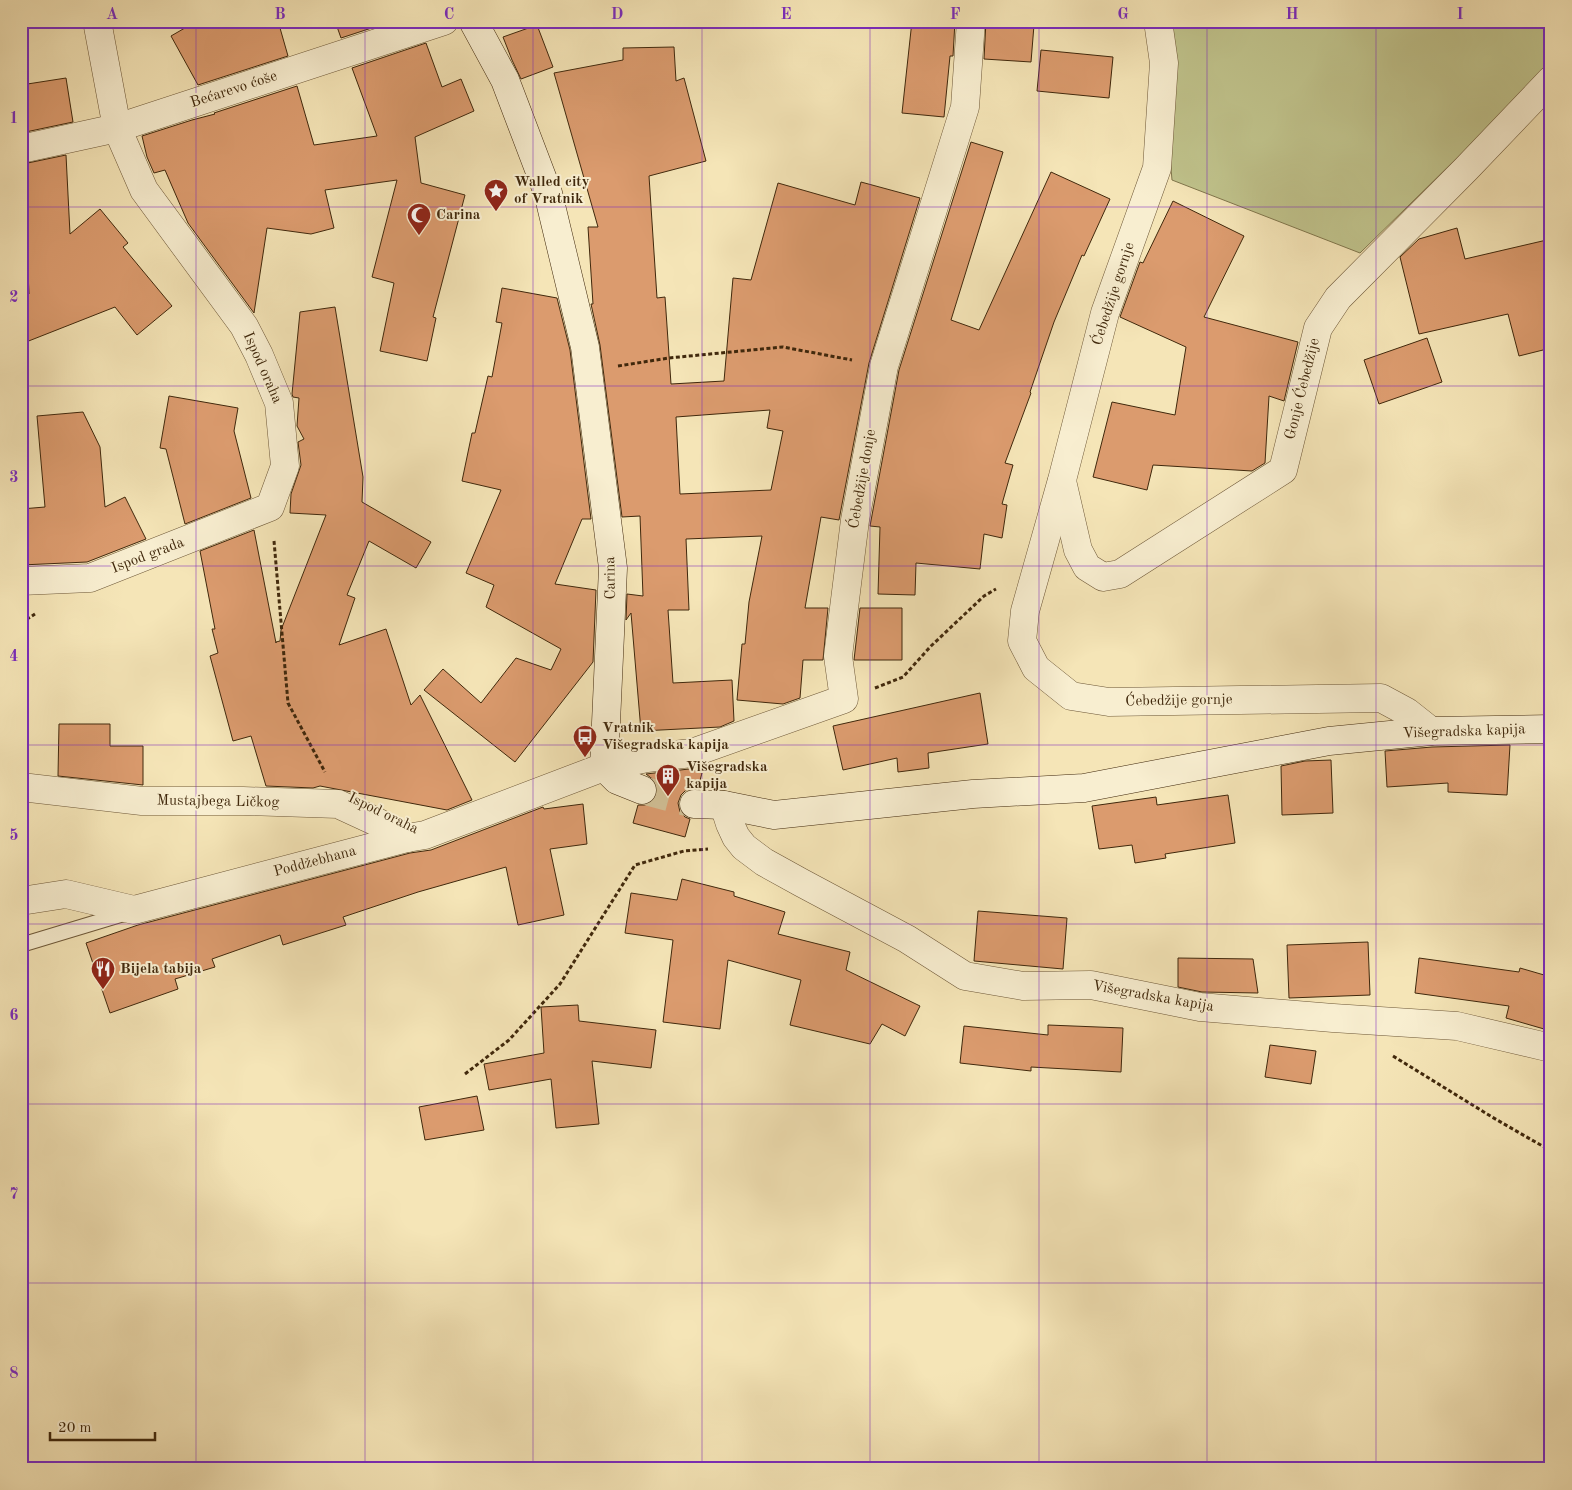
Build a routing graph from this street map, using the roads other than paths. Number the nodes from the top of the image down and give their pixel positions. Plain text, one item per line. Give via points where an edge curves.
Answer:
1 (97, 21) edge
2 (444, 21) edge
3 (473, 21) edge
4 (972, 21) edge
5 (1158, 21) edge
6 (1551, 80) edge
7 (117, 128) junction
8 (21, 150) edge
9 (1062, 480) junction
10 (270, 507) joint
11 (21, 581) edge
12 (1551, 729) edge
13 (1431, 731) junction
14 (604, 767) junction
15 (21, 787) edge
16 (642, 790) tunnel mouth
17 (694, 804) tunnel mouth
18 (724, 805) junction
19 (407, 838) junction
20 (21, 901) edge
21 (134, 910) junction
22 (21, 945) edge
23 (1551, 1048) edge

1 - 7 street, Ispod oraha
2 - 7 street, Bećarevo ćoše
3 - 14 street, Carina via 505,80 548,193 585,347 613,568
4 - 14 street, Ćebedžije donje via 965,107 884,366 855,520 838,656 844,699 692,753
5 - 9 street, Ćebedžije gornje via 1164,63 1157,168 1105,313
6 - 9 street, Gonje Ćebedžije via 1338,298 1318,328 1283,470 1120,574 1103,577 1087,567 1078,550
7 - 8 street, Bećarevo ćoše
7 - 10 street, Ispod oraha via 144,190 244,326 280,403 285,466
9 - 13 street, Ćebedžije gornje via 1024,611 1022,641 1036,668 1071,696 1109,702 1381,698 1407,712
10 - 11 street, Ispod grada via 90,578
12 - 13 street, Višegradska kapija
13 - 18 street, Višegradska kapija via 1329,741 1084,788 973,794 774,815
14 - 16 street via 617,780
14 - 19 street, Poddžebhana via 424,835
15 - 19 street, Mustajbega Ličkog via 142,801 338,804
17 - 18 street, Višegradska kapija
18 - 23 street, Višegradska kapija via 736,837 744,848 907,939 965,976 1023,986 1091,985 1200,1007 1457,1026
19 - 21 street, Poddžebhana
20 - 21 street via 66,894
21 - 22 lane, Poddžebhana

